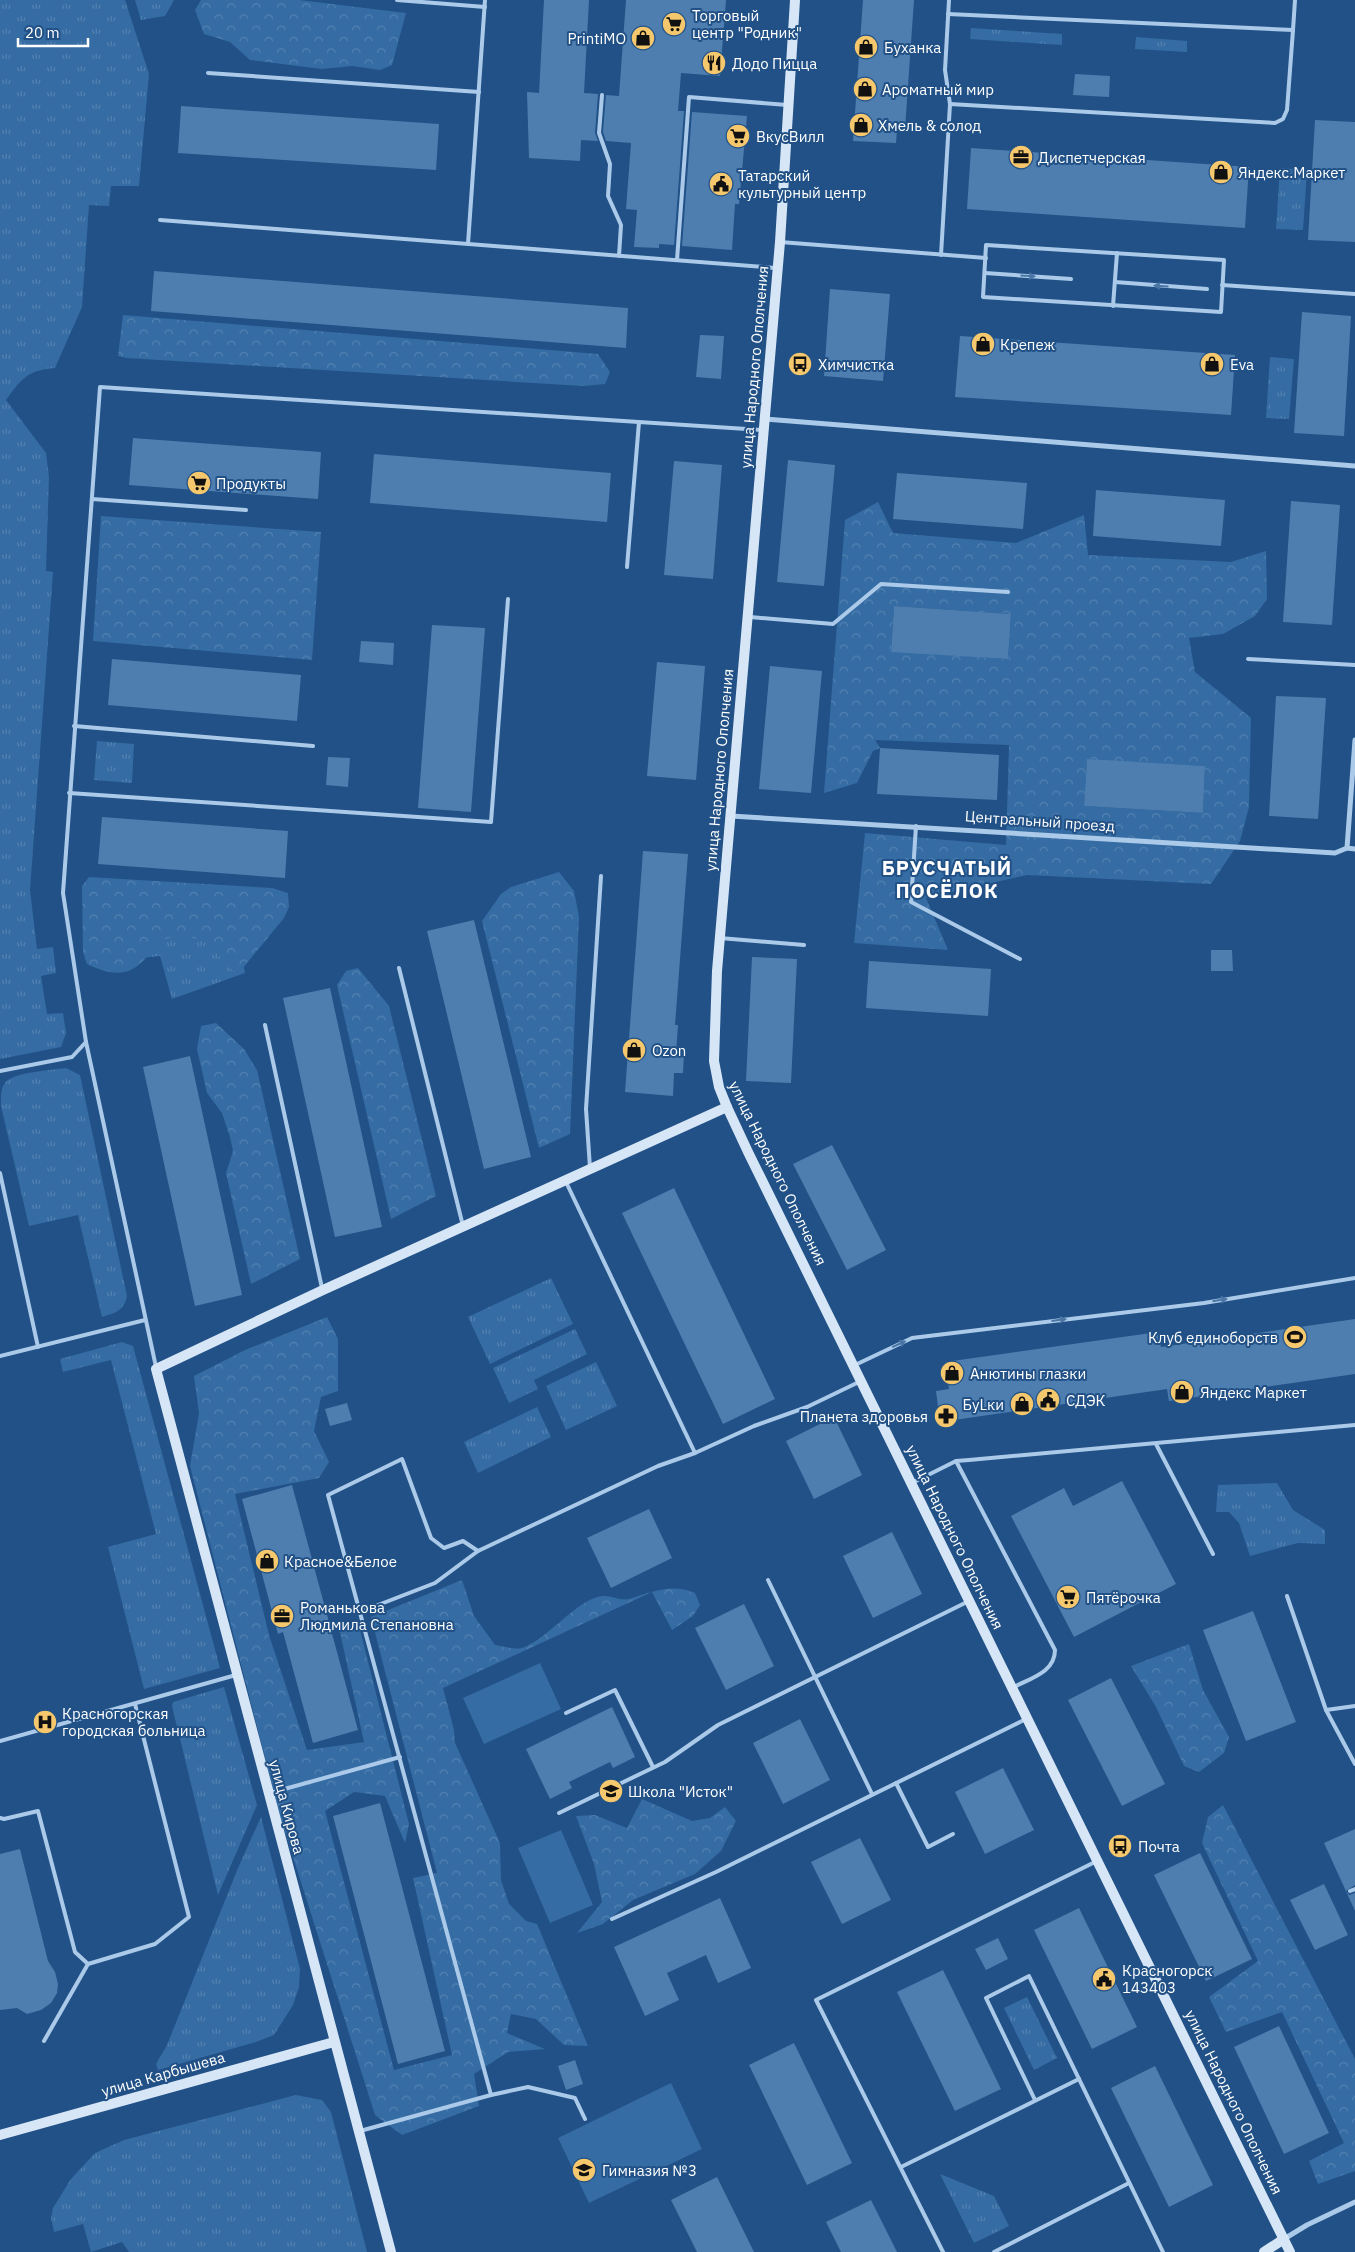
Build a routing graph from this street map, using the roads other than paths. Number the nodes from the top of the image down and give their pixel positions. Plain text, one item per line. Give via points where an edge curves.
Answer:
1 (397, 0) edge
2 (485, 0) edge
3 (795, 0) edge
4 (949, 0) edge
5 (1295, 0) edge
6 (485, 7) junction
7 (948, 14) junction
8 (1293, 30) junction
9 (208, 74) dead end
10 (479, 92) junction
11 (602, 95) dead end
12 (950, 104) junction
13 (789, 105) junction
14 (160, 220) dead end
15 (780, 242) junction
16 (468, 244) junction
17 (1117, 254) junction
18 (941, 255) junction
19 (619, 256) junction
20 (986, 258) junction
21 (677, 260) junction
22 (778, 268) junction
23 (985, 273) junction
24 (1071, 279) dead end
25 (1115, 282) junction
26 (1222, 285) junction
27 (1207, 289) dead end
28 (1355, 294) edge
29 (1113, 306) junction
30 (765, 419) junction
31 (639, 422) junction
32 (764, 430) junction
33 (1355, 466) edge
34 (92, 499) junction
35 (246, 510) dead end
36 (627, 567) dead end
37 (1008, 592) dead end
38 (508, 599) dead end
39 (747, 616) junction
40 (1248, 659) dead end
41 (1355, 665) edge
42 (74, 726) junction
43 (1355, 740) edge
44 (313, 746) dead end
45 (69, 793) junction
46 (730, 816) junction
47 (916, 826) junction
48 (1347, 848) junction
49 (1355, 849) edge
50 (601, 876) dead end
51 (720, 938) junction
52 (804, 945) dead end
53 (1020, 960) dead end
54 (399, 968) dead end
55 (265, 1025) dead end
56 (86, 1042) junction
57 (0, 1071) edge
58 (726, 1107) junction
59 (590, 1168) junction
60 (0, 1172) edge
61 (565, 1180) junction
62 (463, 1226) junction
63 (1355, 1278) edge
64 (322, 1290) junction
65 (145, 1320) junction
66 (38, 1347) junction
67 (0, 1356) edge
68 (855, 1365) junction
69 (156, 1369) junction
70 (862, 1380) junction
71 (1355, 1425) edge
72 (1156, 1444) junction
73 (695, 1453) junction
74 (956, 1461) junction
75 (912, 1483) junction
76 (478, 1551) junction
77 (1213, 1554) dead end
78 (768, 1580) dead end
79 (1287, 1596) dead end
80 (969, 1600) junction
81 (360, 1612) junction
82 (236, 1674) junction
83 (814, 1677) junction
84 (1012, 1688) junction
85 (134, 1704) junction
86 (1355, 1706) edge
87 (1326, 1710) junction
88 (566, 1713) dead end
89 (1028, 1718) junction
90 (0, 1740) edge
91 (400, 1757) junction
92 (1355, 1764) edge
93 (652, 1767) junction
94 (896, 1783) junction
95 (268, 1794) junction
96 (872, 1794) junction
97 (559, 1813) dead end
98 (0, 1818) edge
99 (953, 1834) dead end
100 (1098, 1861) junction
101 (1355, 1888) edge
102 (1350, 1891) dead end
103 (612, 1919) dead end
104 (88, 1964) junction
105 (44, 2040) dead end
106 (334, 2042) junction
107 (1078, 2079) junction
108 (491, 2095) junction
109 (1035, 2100) junction
110 (585, 2119) dead end
111 (358, 2132) junction
112 (0, 2135) edge
113 (901, 2167) junction
114 (1129, 2183) junction
115 (1355, 2202) edge
116 (1284, 2240) junction
117 (391, 2252) edge
118 (943, 2252) edge
119 (994, 2252) edge
120 (1163, 2252) edge
121 (1264, 2252) edge
122 (1290, 2252) edge

1 - 6 lane
2 - 6 lane
3 - 13 main road, улица Народного Ополчения
4 - 7 lane
5 - 8 lane
6 - 10 lane
7 - 8 lane
7 - 12 lane via 945,70
8 - 12 lane via 1287,110 1283,119 1274,123
9 - 10 lane
10 - 16 lane
11 - 19 lane via 599,133 610,164 608,196 621,225
12 - 18 lane
13 - 15 main road, улица Народного Ополчения
13 - 21 lane via 689,97
14 - 16 lane
15 - 18 lane
15 - 22 main road, улица Народного Ополчения
16 - 19 lane
17 - 20 lane via 986,245
17 - 25 lane
17 - 26 lane via 1224,260
18 - 20 lane
19 - 21 lane
20 - 23 lane
21 - 22 lane
22 - 30 main road, улица Народного Ополчения
23 -> 24 lane
23 - 29 lane via 983,297
27 -> 25 lane
25 - 29 lane
26 - 28 lane
26 - 29 lane via 1221,312
30 - 32 main road, улица Народного Ополчения
30 - 33 street
31 - 32 lane
31 - 34 lane via 100,387
31 - 36 lane
32 - 39 main road, улица Народного Ополчения
34 - 35 lane
34 - 42 lane
37 - 39 lane via 881,584 833,624
38 - 45 lane via 491,822
39 - 46 main road, улица Народного Ополчения
40 - 41 lane
42 - 44 lane
42 - 45 lane
43 - 48 street
45 - 56 lane via 63,893
46 - 47 street, Центральный проезд
46 - 51 main road, улица Народного Ополчения
47 - 48 street, Центральный проезд via 1335,853
47 - 53 lane via 911,902
48 - 49 street, Центральный проезд
50 - 59 lane via 586,1109
51 - 52 lane
51 - 58 main road, улица Народного Ополчения via 714,1061
54 - 62 lane
55 - 64 lane
56 - 57 lane via 72,1057
56 - 65 lane
58 - 59 main road
58 - 68 main road, улица Народного Ополчения
59 - 61 main road
60 - 66 lane
61 - 62 main road
61 - 73 lane
62 - 64 main road
68 -> 63 lane via 912,1338 1204,1303
64 - 69 main road
65 - 66 lane
65 - 69 lane
66 - 67 lane
68 - 70 main road, улица Народного Ополчения
69 - 82 main road, улица Кирова
70 - 73 lane via 807,1407 754,1426
70 - 75 main road, улица Народного Ополчения
71 - 72 lane
72 - 74 lane
72 - 77 lane
73 - 76 lane via 658,1466
74 - 75 lane
74 - 84 lane via 1055,1650 1055,1660 1047,1670
75 - 80 main road, улица Народного Ополчения
76 - 81 lane via 435,1583
76 - 81 lane via 463,1541 444,1548 431,1538 402,1459 357,1480 328,1495
78 - 83 lane
79 - 87 lane
80 - 83 lane
80 - 84 main road, улица Народного Ополчения
81 - 91 lane
82 - 85 lane
82 - 95 main road, улица Кирова
83 - 93 lane via 718,1725
83 - 96 lane
84 - 89 main road, улица Народного Ополчения
85 - 90 lane
85 - 104 lane via 189,1917 155,1944
86 - 87 lane
87 - 92 lane
88 - 93 lane via 615,1690
89 - 94 lane
89 - 100 main road, улица Народного Ополчения
91 - 95 lane
91 - 108 lane
93 - 97 lane
94 - 96 lane
94 - 99 lane via 928,1847
95 - 106 main road, улица Кирова
96 - 103 lane via 716,1872
98 - 104 lane via 38,1811 75,1952
100 - 113 lane via 816,2000
100 - 116 main road, улица Народного Ополчения
101 - 102 lane
104 - 105 lane
106 - 111 main road, улица Кирова
106 - 112 main road, улица Карбышева
107 - 109 lane
107 - 109 lane via 1029,1976 986,1998
107 - 114 lane
108 - 110 lane via 528,2087 575,2098
108 - 111 lane
109 - 113 lane
111 - 117 main road, улица Кирова
113 - 118 lane
114 - 119 lane
114 - 120 lane
115 - 116 street
116 - 121 main road
116 - 122 main road, улица Народного Ополчения

